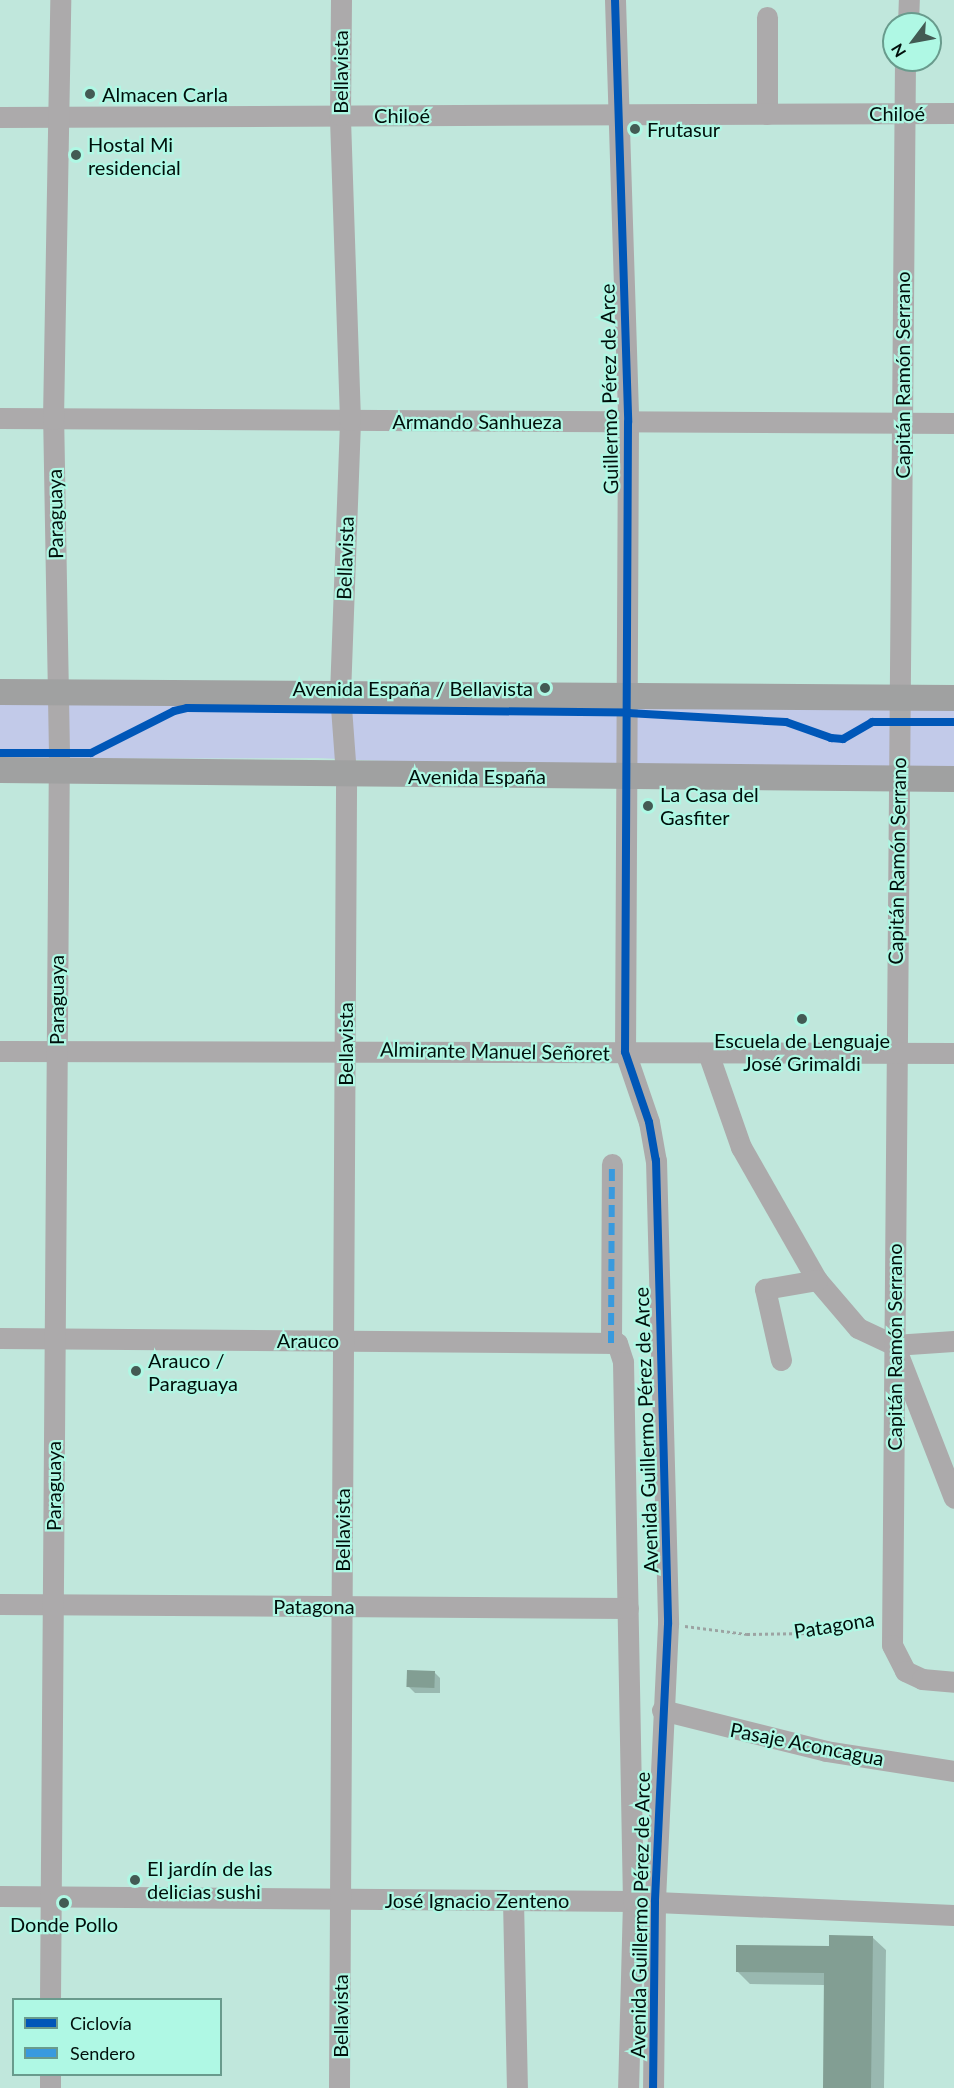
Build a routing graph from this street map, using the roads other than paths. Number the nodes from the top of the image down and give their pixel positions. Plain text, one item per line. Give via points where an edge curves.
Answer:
1 (60, 0) edge
2 (341, 0) edge
3 (615, 0) edge
4 (767, 16) dead end
5 (904, 72) edge
6 (902, 113) junction
7 (954, 113) edge
8 (618, 114) junction
9 (767, 114) junction
10 (340, 115) junction
11 (59, 116) junction
12 (0, 117) edge
13 (0, 418) edge
14 (53, 418) junction
15 (350, 420) junction
16 (628, 422) junction
17 (902, 423) junction
18 (954, 423) edge
19 (0, 692) edge
20 (57, 692) junction
21 (340, 694) junction
22 (629, 696) junction
23 (899, 698) junction
24 (954, 698) edge
25 (0, 770) edge
26 (57, 772) junction
27 (346, 775) junction
28 (624, 776) junction
29 (954, 779) edge
30 (898, 780) junction
31 (345, 1049) junction
32 (0, 1051) edge
33 (56, 1051) junction
34 (625, 1052) junction
35 (708, 1053) junction
36 (894, 1053) junction
37 (954, 1053) edge
38 (612, 1164) dead end
39 (817, 1280) junction
40 (0, 1338) edge
41 (54, 1338) junction
42 (343, 1341) junction
43 (954, 1341) edge
44 (614, 1343) junction
45 (894, 1345) junction
46 (781, 1360) dead end
47 (954, 1496) edge
48 (0, 1604) edge
49 (53, 1604) junction
50 (342, 1606) junction
51 (628, 1608) junction
52 (954, 1682) edge
53 (662, 1710) junction
54 (954, 1771) edge
55 (0, 1896) edge
56 (51, 1897) junction
57 (340, 1899) junction
58 (513, 1900) junction
59 (633, 1901) junction
60 (655, 1902) junction
61 (954, 1915) edge
62 (51, 1998) edge
63 (339, 2088) edge
64 (517, 2088) edge
65 (628, 2088) edge
66 (653, 2088) edge

1 - 11 street, Paraguaya
2 - 10 street, Bellavista
3 - 8 street, Guillermo Pérez de Arce
4 - 9 street
5 - 6 street, Capitán Ramón Serrano
6 - 7 street, Chiloé
6 - 9 street, Chiloé
6 - 17 street, Capitán Ramón Serrano
8 - 9 street, Chiloé
8 - 10 street, Chiloé
8 - 16 street, Guillermo Pérez de Arce
10 - 11 street, Chiloé
10 - 15 street, Bellavista
11 - 12 street, Chiloé
11 - 14 street, Paraguaya
13 - 14 street, Armando Sanhueza
14 - 15 street, Armando Sanhueza
14 - 20 street, Paraguaya
15 - 16 street, Armando Sanhueza
15 - 21 street, Bellavista
16 - 17 street, Armando Sanhueza
16 - 22 street, Guillermo Pérez de Arce
17 - 18 street, Armando Sanhueza
17 - 23 street, Capitán Ramón Serrano
19 - 20 main road
20 - 21 main road
20 - 26 street, Paraguaya
21 - 22 main road
21 - 27 street, Bellavista
22 - 23 main road
22 - 28 street, Guillermo Pérez de Arce
23 - 24 main road
23 - 30 street, Capitán Ramón Serrano
25 - 26 main road, Avenida España
26 - 27 main road, Avenida España
26 - 33 street, Paraguaya
27 - 28 main road, Avenida España
27 - 31 street, Bellavista
28 - 30 main road, Avenida España
28 - 34 street, Avenida Guillermo Pérez de Arce
29 - 30 main road, Avenida España
30 - 36 street, Capitán Ramón Serrano
31 - 33 street, Almirante Manuel Señoret
31 - 34 street, Almirante Manuel Señoret
31 - 42 street, Bellavista
32 - 33 street, Almirante Manuel Señoret
33 - 41 street, Paraguaya
34 - 35 street, Almirante Manuel Señoret
34 - 53 street, Avenida Guillermo Pérez de Arce via 649,1122 656,1160 668,1624
35 - 36 street, Almirante Manuel Señoret
35 - 39 street via 741,1147
36 - 37 street, Almirante Manuel Señoret
36 - 45 street, Capitán Ramón Serrano
38 - 44 street, Avenida Guillermo Pérez de Arce
39 - 45 street via 858,1328
39 - 46 street via 765,1289
40 - 41 street, Arauco
41 - 42 street, Arauco
41 - 49 street, Paraguaya
42 - 44 street, Arauco
42 - 50 street, Bellavista
43 - 45 street
44 - 51 street, Avenida Guillermo Pérez de Arce via 623,1362
45 - 47 street
45 - 52 street, Capitán Ramón Serrano via 892,1615 897,1661 905,1671 922,1679
48 - 49 street, Patagona
49 - 50 street, Patagona
49 - 56 street, Paraguaya
50 - 51 street, Patagona
50 - 57 street, Bellavista
51 - 59 street, Avenida Guillermo Pérez de Arce
53 - 54 street, Pasaje Aconcagua via 826,1751
53 - 60 street, Avenida Guillermo Pérez de Arce
55 - 56 street, José Ignacio Zenteno
56 - 57 street, José Ignacio Zenteno
56 - 62 street, Paraguaya
57 - 58 street, José Ignacio Zenteno
57 - 63 street, Bellavista
58 - 59 street, José Ignacio Zenteno
58 - 64 street
59 - 60 street, José Ignacio Zenteno
59 - 65 street, Avenida Guillermo Pérez de Arce
60 - 61 street, José Ignacio Zenteno
60 - 66 street, Avenida Guillermo Pérez de Arce

